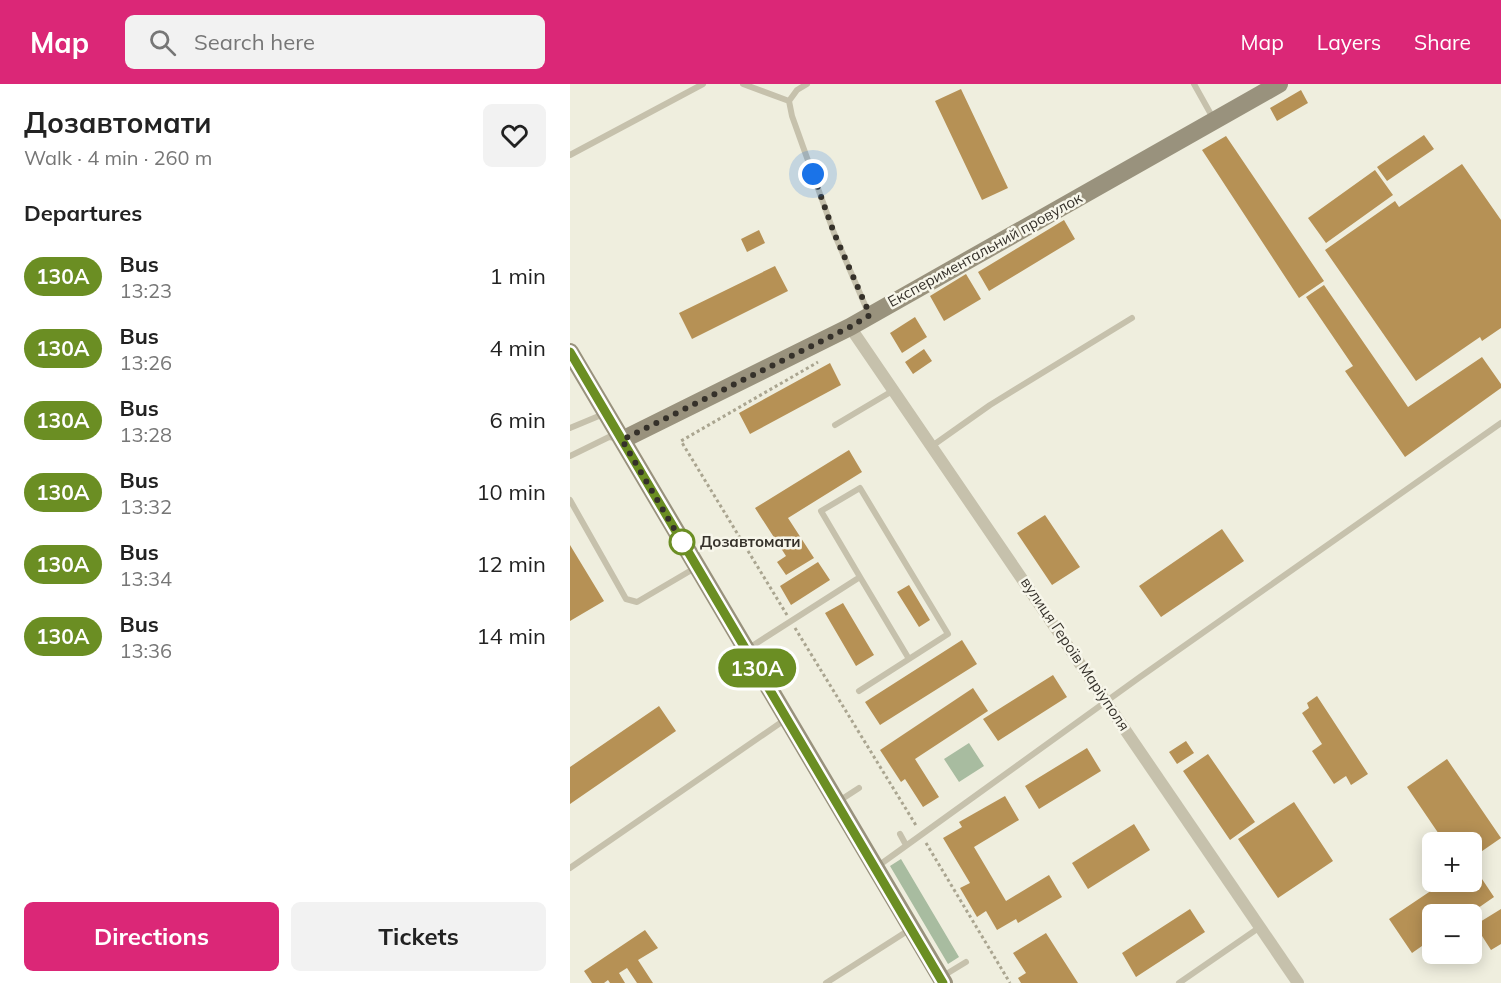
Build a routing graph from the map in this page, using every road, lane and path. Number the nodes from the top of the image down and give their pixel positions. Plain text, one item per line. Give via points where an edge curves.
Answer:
1 (703, 84) edge
2 (743, 84) edge
3 (807, 84) edge
4 (1194, 84) edge
5 (1279, 84) edge
6 (789, 101) junction
7 (1215, 121) junction
8 (570, 155) edge
9 (870, 315) junction
10 (1132, 318) dead end
11 (850, 327) junction
12 (570, 352) edge
13 (819, 362) dead end
14 (894, 390) junction
15 (606, 413) junction
16 (1501, 423) edge
17 (835, 425) dead end
18 (570, 428) edge
19 (622, 440) junction
20 (932, 446) junction
21 (570, 456) edge
22 (570, 500) edge
23 (697, 567) junction
24 (860, 577) junction
25 (790, 620) junction
26 (746, 650) junction
27 (909, 659) junction
28 (859, 691) dead end
29 (1108, 702) junction
30 (787, 718) junction
31 (859, 789) dead end
32 (836, 802) junction
33 (900, 834) dead end
34 (921, 834) junction
35 (906, 845) junction
36 (570, 868) edge
37 (875, 868) junction
38 (1260, 927) junction
39 (911, 929) junction
40 (966, 962) dead end
41 (942, 980) edge
42 (826, 983) edge
43 (1010, 983) edge
44 (1179, 983) edge
45 (1298, 983) edge

1 - 8 lane
2 - 6 lane
3 - 6 lane
4 - 7 lane
5 - 7 street, Експериментальний провулок via 1237,112
6 - 9 lane via 834,233
7 - 9 street, Експериментальний провулок
9 - 11 street, Експериментальний провулок
10 - 20 lane via 990,405
11 - 14 street, вулиця Героїв Маріуполя
11 - 19 street, Експериментальний провулок
12 - 15 street
13 - 25 path via 681,441
14 - 17 lane
14 - 20 street, вулиця Героїв Маріуполя
15 - 18 lane
15 - 19 street
16 - 29 lane
19 - 21 lane via 609,436
19 - 23 street
20 - 29 street, вулиця Героїв Маріуполя
22 - 23 lane via 626,599 637,602
23 - 26 street
24 - 25 lane
24 - 27 lane
24 - 27 lane via 821,511 860,488 948,634
25 - 26 lane
25 - 34 path
26 - 30 street
27 - 28 lane
29 - 34 lane
29 - 38 street, вулиця Героїв Маріуполя
30 - 32 street
30 - 36 lane
31 - 32 lane
32 - 37 street
33 - 35 lane
34 - 35 lane
34 - 43 path
35 - 37 lane
37 - 39 street
38 - 44 lane
38 - 45 street, вулиця Героїв Маріуполя
39 - 41 street
39 - 42 lane
40 - 41 lane

